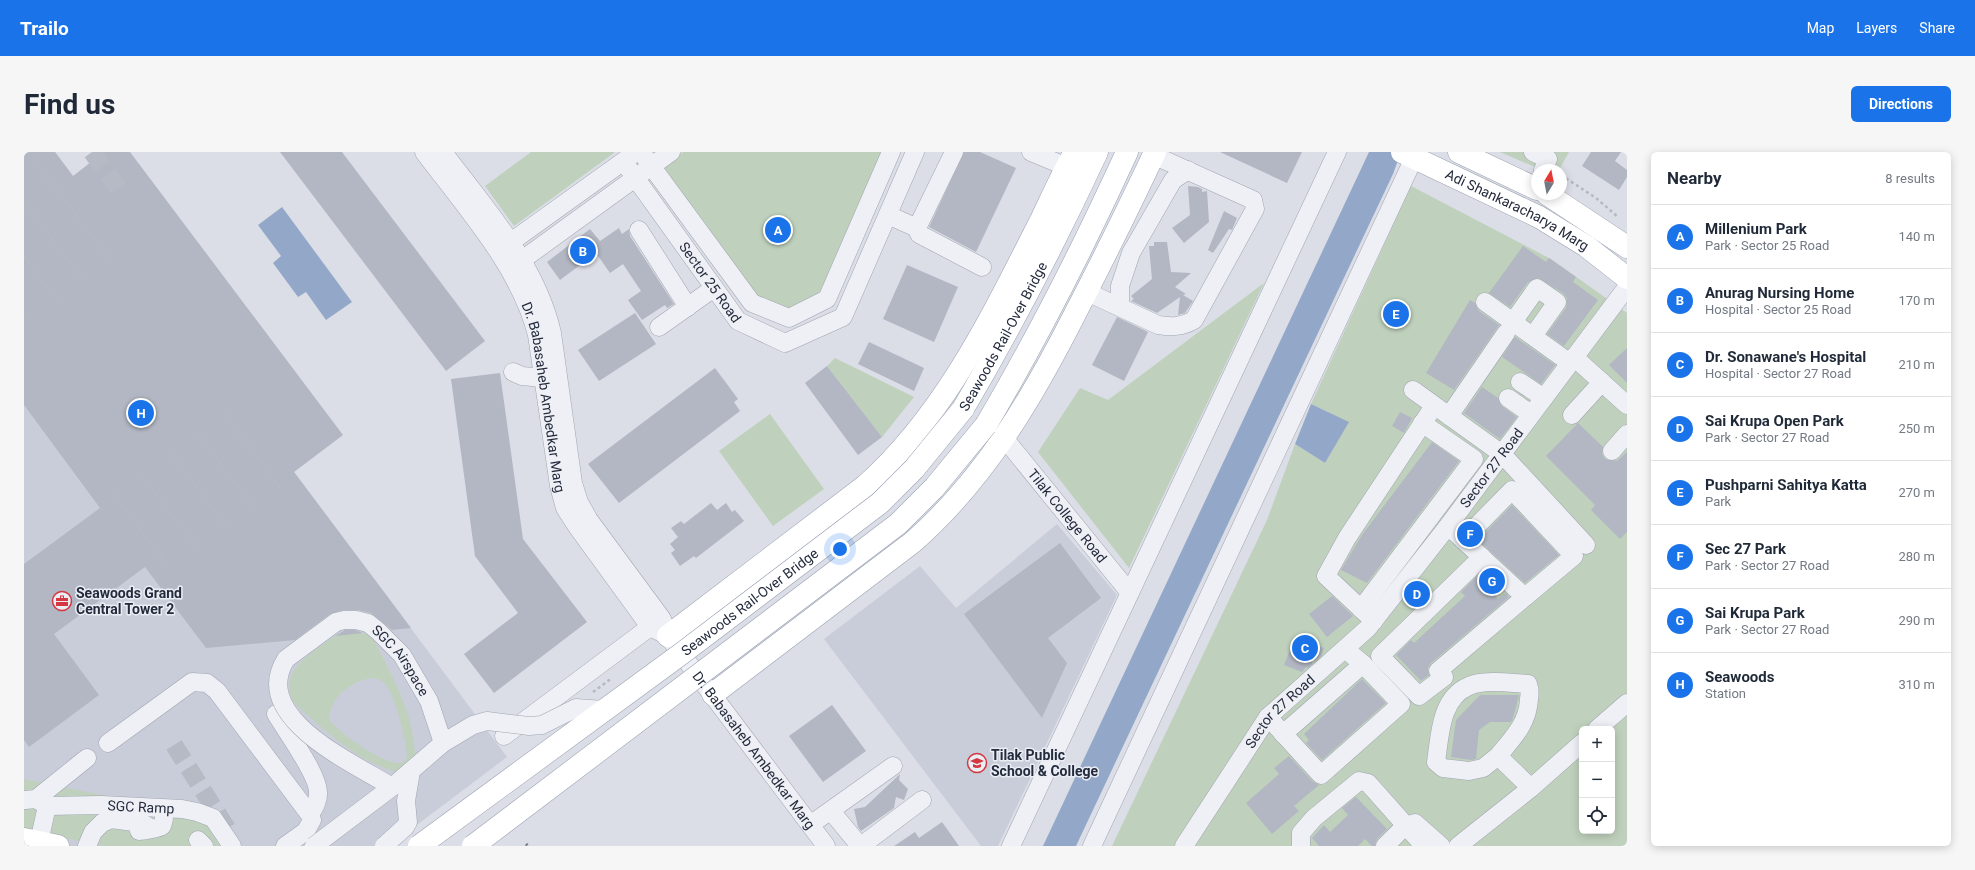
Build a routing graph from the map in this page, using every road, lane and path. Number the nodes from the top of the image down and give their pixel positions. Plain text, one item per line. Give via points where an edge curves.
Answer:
1 (28, 152) edge
2 (424, 152) edge
3 (443, 152) edge
4 (641, 152) edge
5 (671, 152) edge
6 (891, 152) edge
7 (916, 152) edge
8 (954, 152) edge
9 (1031, 152) edge
10 (1096, 152) edge
11 (1127, 152) edge
12 (1337, 152) edge
13 (1459, 152) edge
14 (1533, 152) edge
15 (1154, 153) edge
16 (1407, 155) edge
17 (630, 157) edge
18 (1071, 160) edge
19 (1546, 164) edge
20 (652, 166) junction
21 (1188, 170) junction
22 (635, 178) junction
23 (1567, 179) edge
24 (1531, 181) edge
25 (1561, 200) edge
26 (26, 204) dead end
27 (888, 215) junction
28 (1622, 221) dead end
29 (917, 228) junction
30 (639, 230) dead end
31 (510, 242) junction
32 (1627, 247) edge
33 (24, 256) edge
34 (514, 260) junction
35 (111, 261) dead end
36 (982, 267) dead end
37 (1627, 278) edge
38 (84, 282) dead end
39 (1627, 287) edge
40 (714, 288) junction
41 (1087, 292) junction
42 (58, 301) dead end
43 (1485, 302) dead end
44 (688, 307) junction
45 (810, 307) junction
46 (1120, 307) junction
47 (24, 314) edge
48 (30, 322) dead end
49 (659, 327) dead end
50 (820, 327) junction
51 (1509, 327) junction
52 (1533, 336) junction
53 (1572, 360) junction
54 (542, 371) junction
55 (514, 372) dead end
56 (1520, 382) dead end
57 (1602, 382) junction
58 (1413, 390) dead end
59 (1508, 398) dead end
60 (1544, 398) junction
61 (1627, 405) edge
62 (1442, 411) junction
63 (224, 413) dead end
64 (1531, 414) junction
65 (1572, 415) dead end
66 (1422, 423) junction
67 (197, 433) dead end
68 (1627, 434) edge
69 (1005, 438) junction
70 (1612, 451) dead end
71 (170, 452) dead end
72 (1502, 454) junction
73 (141, 474) dead end
74 (282, 490) dead end
75 (114, 494) dead end
76 (255, 510) dead end
77 (1448, 526) junction
78 (228, 530) dead end
79 (1464, 540) junction
80 (1581, 547) junction
81 (199, 552) dead end
82 (1482, 557) junction
83 (172, 572) dead end
84 (1130, 593) junction
85 (1525, 597) junction
86 (1368, 615) junction
87 (659, 632) junction
88 (1345, 649) junction
89 (1362, 664) junction
90 (713, 694) junction
91 (1627, 703) edge
92 (604, 710) junction
93 (276, 714) dead end
94 (1268, 717) junction
95 (1600, 726) edge
96 (1283, 734) junction
97 (504, 736) dead end
98 (444, 742) junction
99 (108, 743) dead end
100 (1579, 746) edge
101 (1498, 756) junction
102 (87, 758) dead end
103 (893, 766) dead end
104 (411, 771) junction
105 (392, 787) junction
106 (1531, 788) junction
107 (922, 800) dead end
108 (36, 802) edge
109 (831, 811) junction
110 (310, 815) junction
111 (157, 824) dead end
112 (810, 825) junction
113 (1405, 826) junction
114 (40, 843) edge
115 (87, 846) edge
116 (232, 846) edge
117 (285, 846) edge
118 (314, 846) edge
119 (384, 846) edge
120 (419, 846) edge
121 (473, 846) edge
122 (826, 846) edge
123 (860, 846) edge
124 (1011, 846) edge
125 (1092, 846) edge
126 (1184, 846) edge
127 (1301, 846) edge
128 (1385, 846) edge
129 (1424, 846) edge
130 (1441, 846) edge
131 (1458, 846) edge

1 - 35 path
2 - 34 street, Dr. Babasaheb Ambedkar Marg
3 - 31 street
4 - 20 street, Sector 25 Road
5 - 20 street
6 - 45 street, Sector 25 Road via 827,299
7 - 27 street, Sector 25 Road
8 - 29 street
9 - 18 street
10 - 92 main road, Seawoods Rail-Over Bridge, bridge via 1061,230 963,409 914,470 880,503
11 - 121 main road, Seawoods Rail-Over Bridge, bridge via 1041,330 986,425 934,488 898,524
12 - 84 street
13 - 24 main road, Adi Shankaracharya Marg
14 - 19 street via 1548,159
15 - 21 street
15 - 41 main road
16 - 37 main road, Adi Shankaracharya Marg via 1539,217 1586,246
16 - 125 street
17 - 22 street, Sector 25 Road
17 - 31 street, Sector 25 Road
18 - 87 main road via 979,338 944,396 908,442 861,489
20 - 22 street
20 - 45 street, Sector 25 Road via 752,303 789,318
21 - 46 street via 1173,180 1131,253 1120,286
21 - 46 street via 1253,200 1255,209 1194,320 1171,327 1158,325
22 - 34 street
22 - 40 street, Sector 25 Road
23 - 28 path via 1596,198
25 - 32 main road, Adi Shankaracharya Marg
26 - 38 path
27 - 29 street
27 - 50 street, Sector 25 Road via 843,317
29 - 36 street via 919,234
30 - 44 street
31 - 34 street
33 - 42 path
34 - 54 street, Dr. Babasaheb Ambedkar Marg via 538,335
34 - 87 street, Dr. Babasaheb Ambedkar Marg via 547,311 573,483 579,502 589,520 662,619
39 - 53 street, Sector 27 Road
40 - 44 street
40 - 50 street, Sector 25 Road via 738,321 785,343
41 - 46 street
41 - 69 main road via 1049,364
43 - 51 street
44 - 49 street
45 - 50 street
47 - 48 path
51 - 52 street
51 - 52 street via 1537,288 1557,302
51 - 62 street
52 - 53 street
53 - 57 street
53 - 60 street, Sector 27 Road
54 - 55 street via 522,376
54 - 87 street, Dr. Babasaheb Ambedkar Marg via 559,486 572,532
56 - 60 street
57 - 61 street
57 - 65 street
58 - 62 street
59 - 64 street
60 - 64 street, Sector 27 Road
62 - 66 street
62 - 72 street
63 - 74 path
64 - 72 street, Sector 27 Road
66 - 86 street via 1347,538 1326,576
66 - 86 street via 1474,459
67 - 76 path
68 - 70 street
69 - 84 street, Tilak College Road
69 - 90 main road via 963,491 927,530
71 - 78 path
72 - 77 street, Sector 27 Road
72 - 80 street
73 - 81 path
75 - 83 path
77 - 79 street
77 - 86 street, Sector 27 Road
79 - 80 street via 1512,490
79 - 82 street
80 - 85 street via 1574,556
82 - 85 street
82 - 85 street via 1380,656 1406,684 1419,696 1444,677 1438,671
84 - 124 street
86 - 88 street, Sector 27 Road via 1360,637
87 - 90 street, Dr. Babasaheb Ambedkar Marg
87 - 97 street
88 - 89 street
88 - 94 street, Sector 27 Road
89 - 96 street
89 - 96 street via 1401,704 1396,710 1321,775
90 - 112 street, Dr. Babasaheb Ambedkar Marg
91 - 95 street
92 - 98 street, bridge via 576,708 542,725 487,721 473,725
92 - 120 main road, Seawoods Rail-Over Bridge, bridge
93 - 110 street via 314,776 318,792 316,804
94 - 96 street
94 - 126 street, Sector 27 Road
98 - 104 street, bridge
98 - 105 street, SGC Airspace, bridge via 429,701 402,655 368,623 350,620 336,622 286,659 278,678 278,690 289,713 320,744
99 - 110 street via 192,682 207,683 216,691
100 - 106 street
101 - 101 street via 1483,768 1469,771 1443,768 1436,762 1442,717 1455,696 1469,686 1488,683 1528,684 1529,709 1524,724
101 - 106 street
102 - 108 street
103 - 109 street
104 - 105 street, bridge
104 - 119 street, bridge via 406,801 408,822 405,828
105 - 118 street, bridge
106 - 131 street
107 - 123 street
108 - 114 street
108 - 116 street, SGC Ramp via 182,809 213,818
109 - 112 street
109 - 123 street
110 - 117 street via 310,826
111 - 115 street via 111,819 102,823 93,832
112 - 122 street, Dr. Babasaheb Ambedkar Marg
113 - 127 street via 1368,783 1359,781 1301,832
113 - 128 street
113 - 129 street
113 - 130 street via 1415,822

